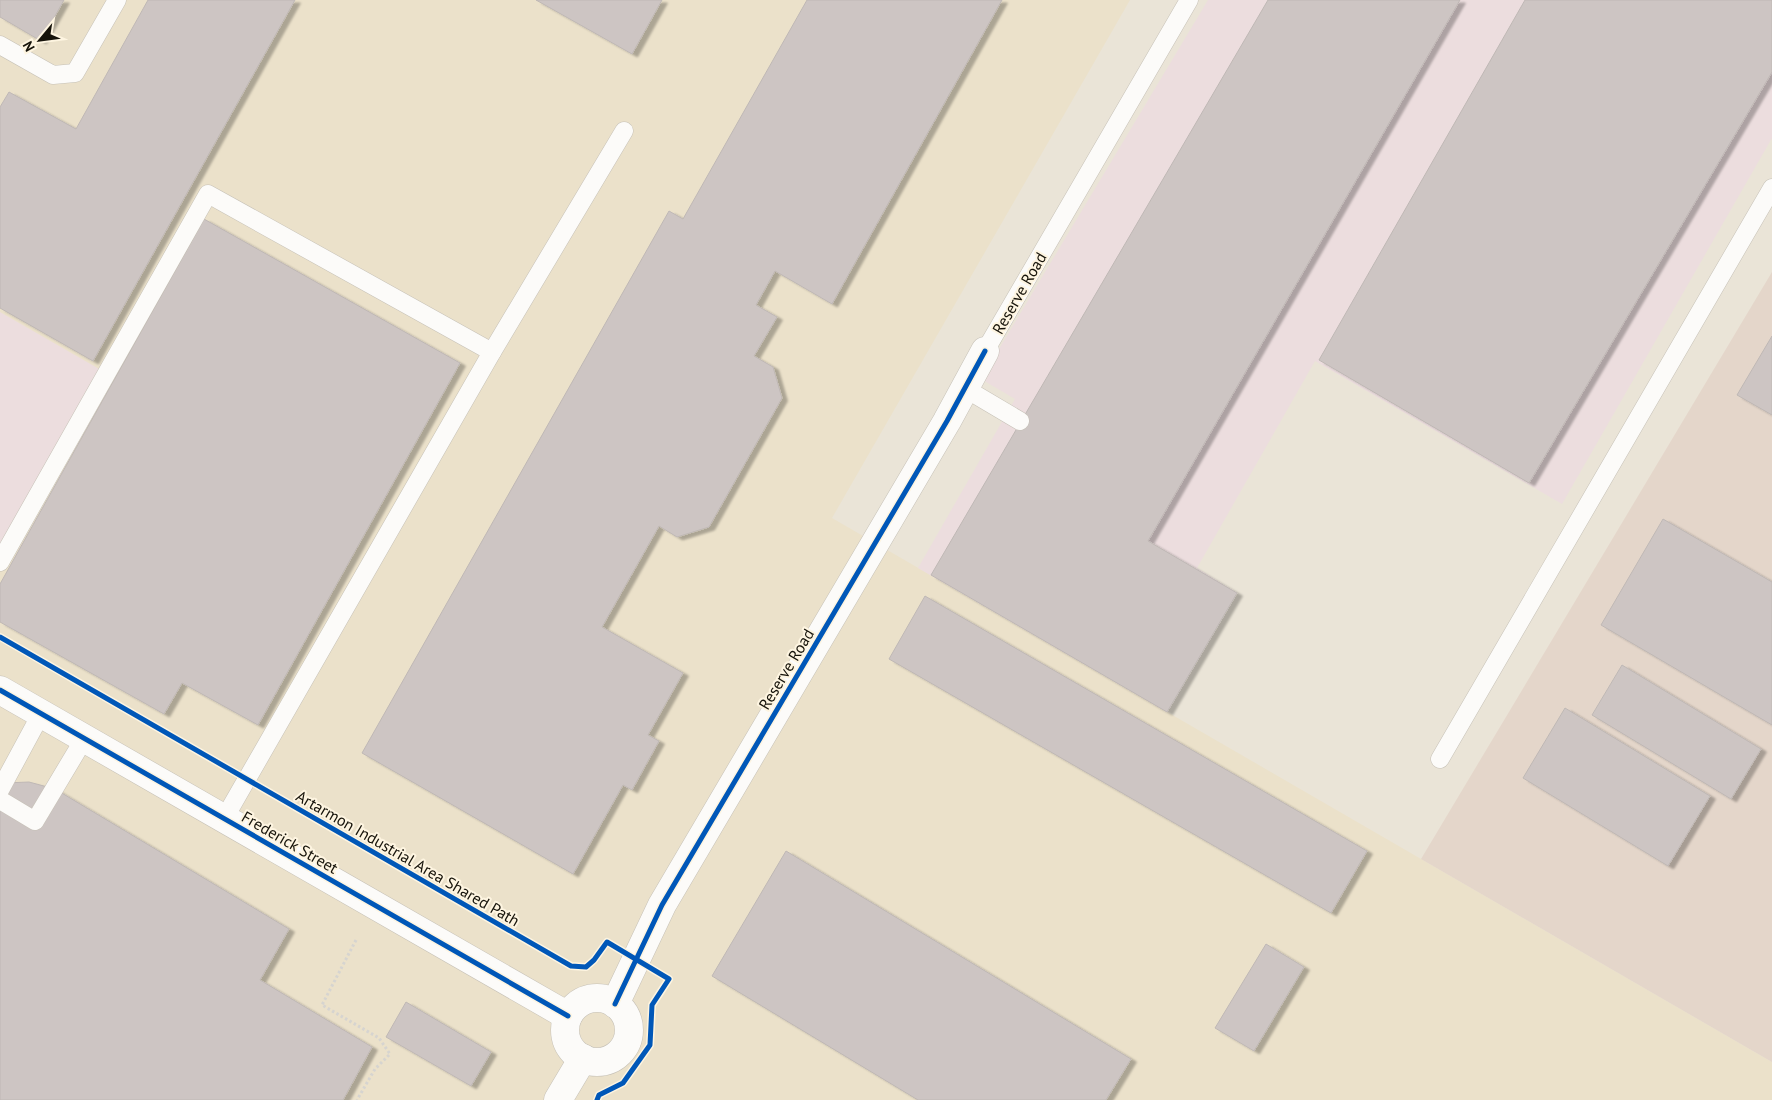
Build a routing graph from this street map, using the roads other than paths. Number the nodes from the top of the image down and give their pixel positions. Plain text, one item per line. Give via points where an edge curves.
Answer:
1 (117, 0) edge
2 (1189, 0) edge
3 (0, 45) edge
4 (624, 131) dead end
5 (1772, 188) edge
6 (985, 351) joint
7 (492, 352) junction
8 (966, 390) junction
9 (1020, 421) dead end
10 (0, 562) edge
11 (0, 690) edge
12 (41, 714) junction
13 (84, 739) junction
14 (1440, 759) dead end
15 (0, 790) edge
16 (0, 800) edge
17 (224, 819) junction
18 (616, 1004) junction
19 (568, 1016) junction
20 (582, 1058) junction
21 (558, 1100) edge

1 - 3 lane via 75,73 53,75
2 - 6 lane, Reserve Road
4 - 7 lane
5 - 14 lane
6 - 8 street, Reserve Road
7 - 10 lane via 208,194
7 - 17 lane
8 - 9 lane
8 - 18 street, Reserve Road via 662,905
11 - 12 street, Frederick Street
12 - 13 street, Frederick Street
12 - 15 lane
13 - 16 lane via 35,821
13 - 17 street, Frederick Street
17 - 19 street, Frederick Street
18 - 19 street via 594,998 574,1007
18 - 20 street via 627,1021 628,1032 621,1051 603,1061
19 - 20 street via 565,1036 568,1045
20 - 21 street

